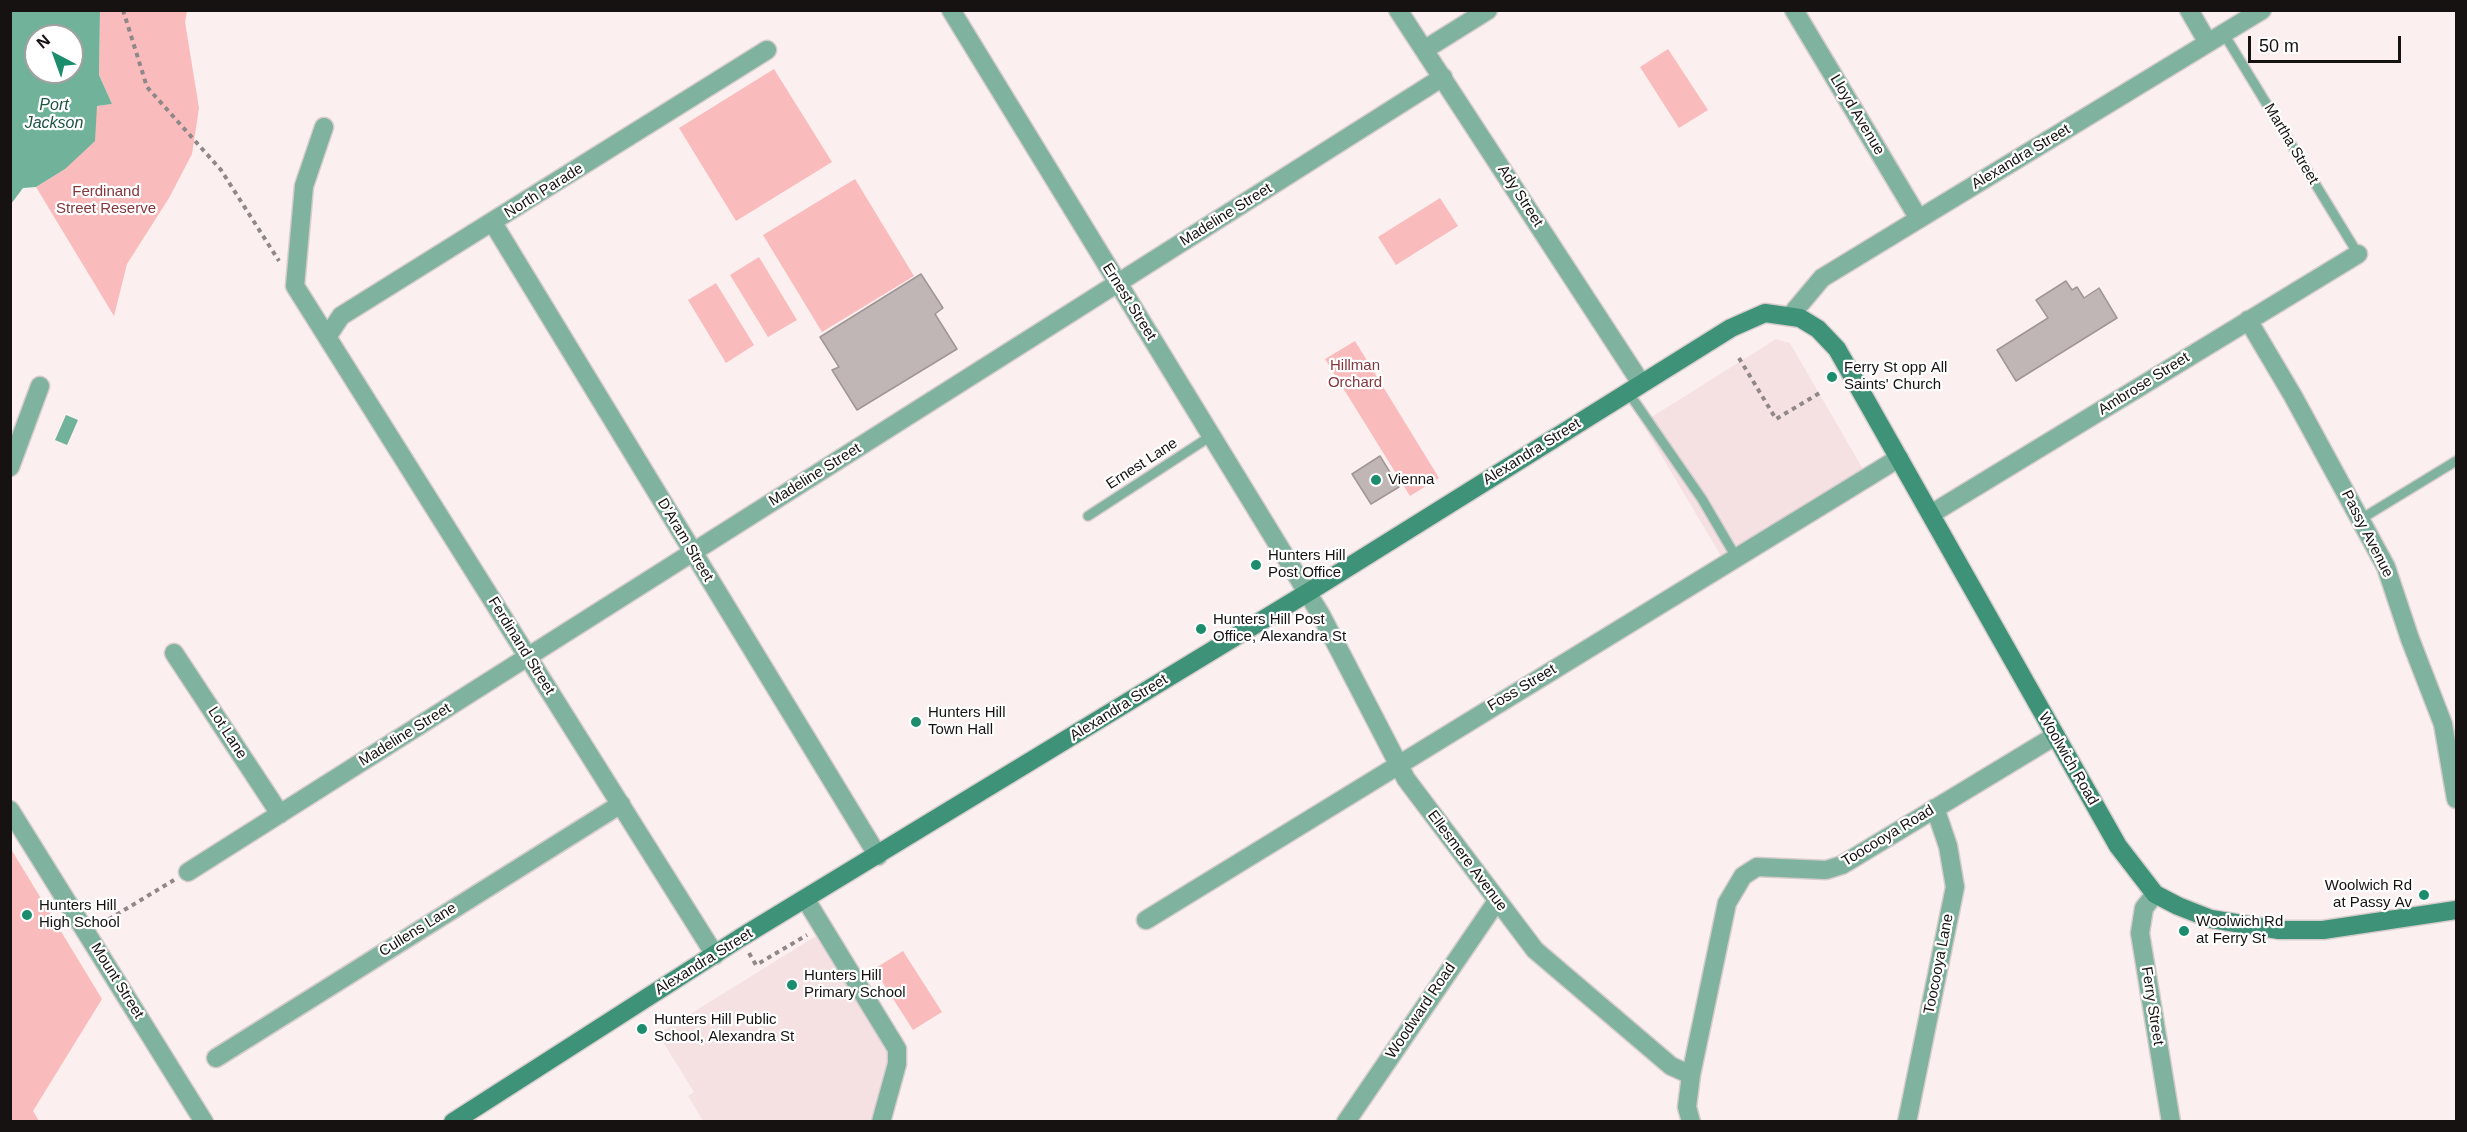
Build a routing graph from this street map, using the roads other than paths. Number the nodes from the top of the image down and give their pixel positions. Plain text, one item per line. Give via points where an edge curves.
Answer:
1 (951, 10) edge
2 (1398, 10) edge
3 (1488, 10) edge
4 (1794, 10) edge
5 (2189, 10) edge
6 (2262, 10) edge
7 (2216, 38) junction
8 (767, 50) dead end
9 (1424, 50) junction
10 (1443, 77) junction
11 (324, 127) dead end
12 (1919, 219) junction
13 (493, 223) junction
14 (2358, 254) joint
15 (1118, 283) junction
16 (1791, 315) junction
17 (2248, 320) junction
18 (327, 337) junction
19 (1837, 350) joint
20 (40, 386) dead end
21 (1634, 387) junction
22 (1212, 436) junction
23 (1899, 458) junction
24 (2457, 461) edge
25 (10, 467) edge
26 (1931, 514) junction
27 (1088, 516) dead end
28 (2361, 519) junction
29 (693, 552) junction
30 (1736, 557) junction
31 (1307, 593) junction
32 (174, 653) dead end
33 (528, 657) junction
34 (2055, 736) junction
35 (1398, 763) junction
36 (2457, 799) edge
37 (621, 804) junction
38 (1935, 808) junction
39 (10, 810) edge
40 (280, 814) junction
41 (878, 856) junction
42 (188, 872) road end
43 (2155, 894) junction
44 (806, 900) junction
45 (1497, 901) junction
46 (2457, 910) edge
47 (1146, 920) dead end
48 (715, 955) junction
49 (216, 1058) dead end
50 (1691, 1075) junction
51 (204, 1122) edge
52 (453, 1122) edge
53 (880, 1122) edge
54 (1346, 1122) edge
55 (1691, 1122) edge
56 (1907, 1122) edge
57 (2171, 1122) edge

1 - 15 street, Ernest Street
2 - 9 street, Ady Street
3 - 9 street
4 - 12 street, Lloyd Avenue
5 - 7 street, Martha Street
6 - 7 street, Alexandra Street
7 - 12 street, Alexandra Street
7 - 14 lane, Martha Street
8 - 13 street, North Parade
9 - 10 street, Ady Street
10 - 15 street, Madeline Street
10 - 21 street, Ady Street
11 - 18 street, Ferdinand Street via 304,186 295,286
12 - 16 street, Alexandra Street via 1822,278
13 - 18 street, North Parade via 341,316
13 - 29 street, D'Aram Street
14 - 17 street, Ambrose Street
15 - 22 street, Ernest Street
15 - 29 street, Madeline Street
16 - 19 street, Alexandra Street via 1810,323
16 - 21 street, Alexandra Street via 1765,313 1741,322
17 - 26 street, Ambrose Street
17 - 28 street, Passy Avenue
18 - 33 street, Ferdinand Street
19 - 23 street, Woolwich Road
20 - 25 street
21 - 30 lane
21 - 31 street, Alexandra Street
22 - 27 lane, Ernest Lane
22 - 31 street, Ernest Street
23 - 26 street, Woolwich Road
23 - 30 street, Foss Street
24 - 28 lane
26 - 34 street, Woolwich Road
28 - 36 street, Passy Avenue via 2386,567 2443,724
29 - 33 street, Madeline Street
29 - 41 street, D'Aram Street
30 - 35 street, Foss Street
31 - 35 street, Ellesmere Avenue
31 - 41 street, Alexandra Street
32 - 40 street, Lot Lane
33 - 37 street, Ferdinand Street
33 - 40 street, Madeline Street
34 - 38 street, Toocooya Road
34 - 43 street, Woolwich Road via 2129,864
35 - 45 street, Ellesmere Avenue
35 - 47 street, Foss Street
37 - 48 street, Ferdinand Street
37 - 49 street, Cullens Lane
38 - 50 street, Toocooya Road via 1842,865 1826,870 1757,867 1743,876 1727,903
38 - 56 street, Toocooya Lane via 1948,846 1955,887
39 - 51 street, Mount Street
40 - 42 street, Madeline Street
41 - 44 street, Alexandra Street
43 - 46 street, Woolwich Road via 2211,919 2279,930 2323,930
43 - 57 street, Ferry Street via 2144,908 2140,933
44 - 48 street, Alexandra Street
44 - 53 street via 897,1049 897,1064
45 - 50 street, Ellesmere Avenue via 1535,950 1671,1066
45 - 54 street, Woodward Road
48 - 52 street, Alexandra Street
50 - 55 street, Toocooya Road via 1687,1107

